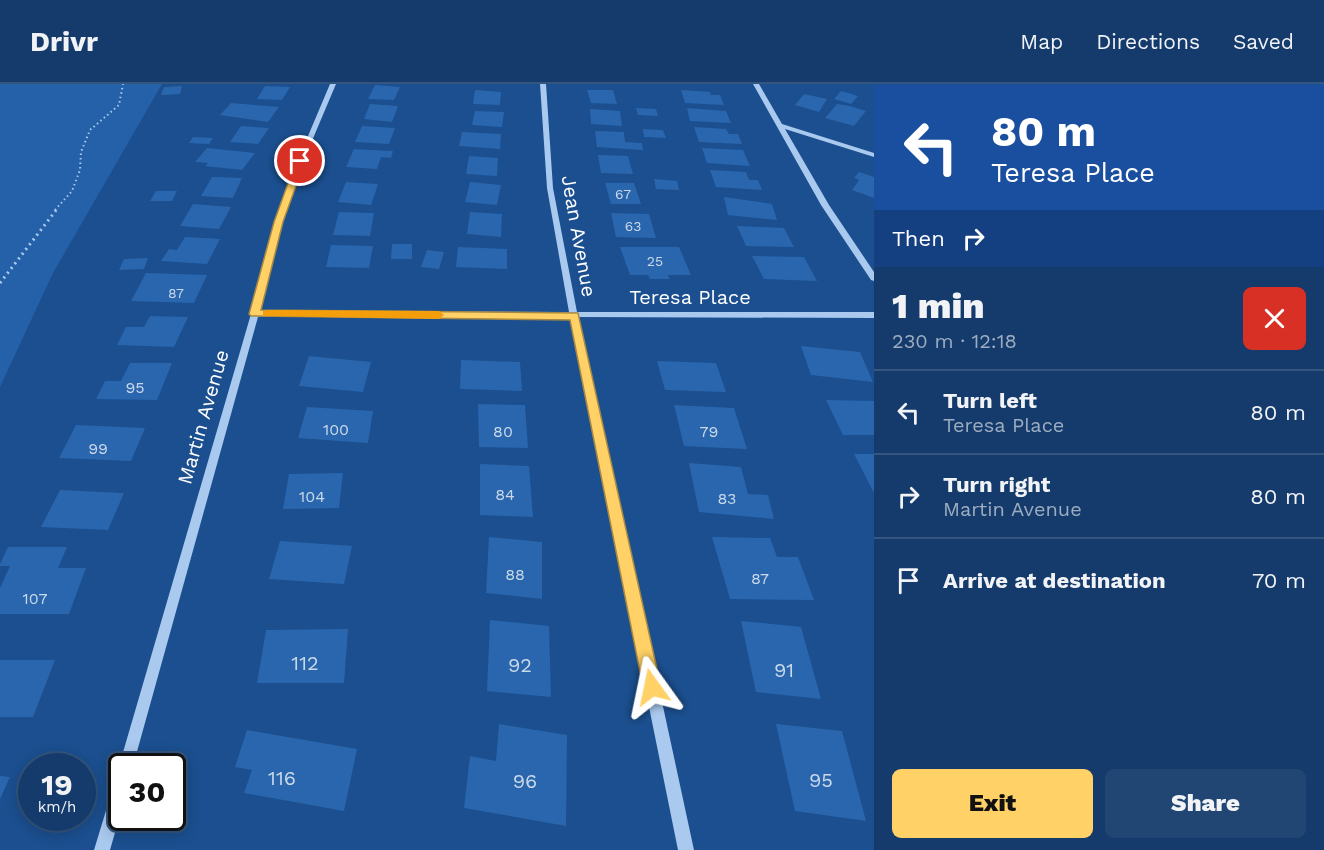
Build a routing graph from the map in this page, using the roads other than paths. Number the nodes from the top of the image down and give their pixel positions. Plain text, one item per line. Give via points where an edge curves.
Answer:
1 (333, 84) edge
2 (543, 84) edge
3 (756, 84) edge
4 (779, 125) junction
5 (874, 155) edge
6 (874, 278) edge
7 (255, 314) junction
8 (874, 315) edge
9 (574, 316) junction
10 (130, 753) edge
11 (108, 829) edge
12 (102, 850) edge
13 (686, 850) edge

1 - 7 street, Martin Avenue via 292,181
2 - 9 street, Jean Avenue via 550,188
3 - 4 street
4 - 5 street
4 - 6 street via 825,205
7 - 9 street, Teresa Place
7 - 10 street, Martin Avenue
8 - 9 street, Teresa Place
9 - 13 street, Jean Avenue
11 - 12 street

